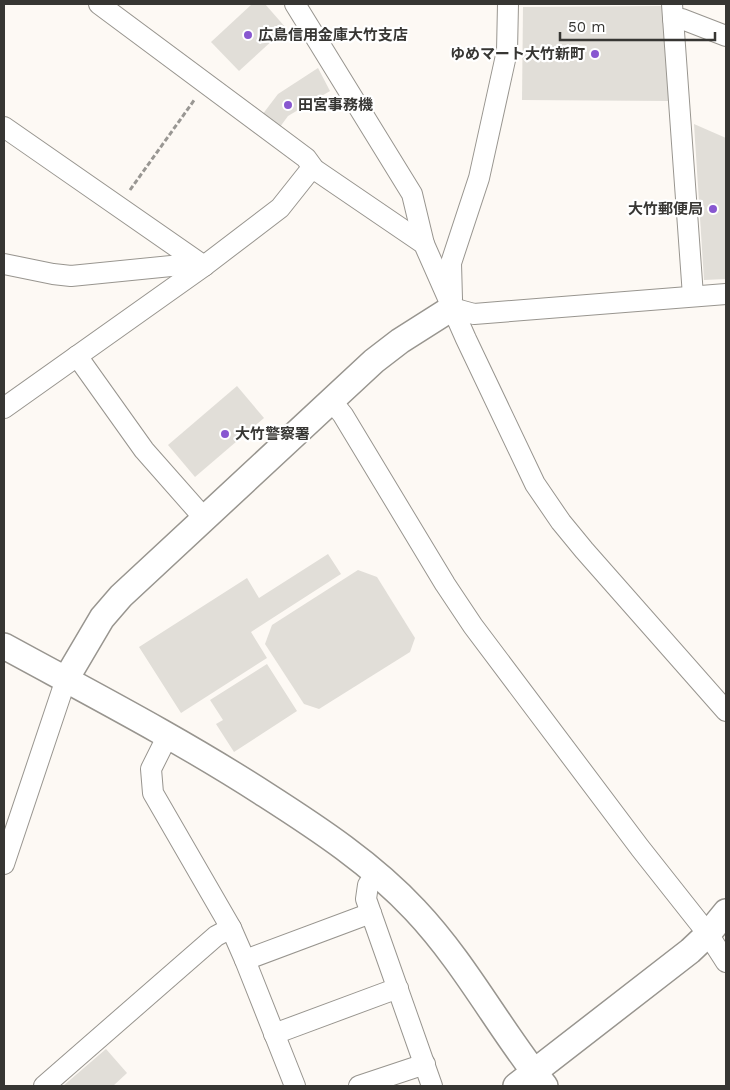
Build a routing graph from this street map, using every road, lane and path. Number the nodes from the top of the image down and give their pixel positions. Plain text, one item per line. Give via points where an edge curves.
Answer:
1 (99, 4) edge
2 (295, 4) edge
3 (508, 4) edge
4 (672, 11) edge
5 (726, 36) edge
6 (206, 84) junction
7 (4, 127) edge
8 (314, 169) junction
9 (118, 206) junction
10 (424, 244) junction
11 (4, 264) edge
12 (204, 266) junction
13 (726, 294) edge
14 (693, 296) junction
15 (452, 308) junction
16 (77, 356) junction
17 (331, 400) junction
18 (4, 408) edge
19 (204, 518) junction
20 (4, 646) edge
21 (66, 679) junction
22 (726, 711) edge
23 (168, 735) junction
24 (4, 864) edge
25 (376, 873) junction
26 (726, 912) edge
27 (371, 913) junction
28 (231, 928) junction
29 (708, 934) junction
30 (245, 960) junction
31 (726, 962) edge
32 (398, 988) junction
33 (274, 1034) junction
34 (424, 1064) junction
35 (532, 1082) edge
36 (44, 1086) edge
37 (294, 1086) edge
38 (359, 1086) edge
39 (432, 1086) edge

1 - 6 street
2 - 10 street via 412,194
3 - 15 street via 506,52 478,178 452,263
4 - 5 street via 682,19
4 - 14 street
6 - 8 street via 306,158
6 - 9 path
7 - 9 street
8 - 10 street
8 - 12 street via 280,208
9 - 12 street
10 - 15 street
11 - 12 street via 71,276 191,264
12 - 16 street
13 - 14 street
14 - 15 street via 474,314
15 - 17 street via 374,361
15 - 22 street via 535,484 560,522
16 - 18 street
16 - 19 street via 144,450
17 - 19 street
17 - 29 street via 473,626
19 - 21 street via 102,618
20 - 21 street
21 - 23 street
21 - 24 street
23 - 25 street via 299,816
23 - 28 street via 151,769 153,793
25 - 27 street via 368,885 366,899
25 - 35 street via 445,943
26 - 29 street
27 - 30 street
27 - 32 street
28 - 30 street
28 - 36 street via 216,936
29 - 31 street
29 - 35 street
30 - 33 street
32 - 33 street
32 - 34 street
33 - 37 street
34 - 38 street
34 - 39 street

